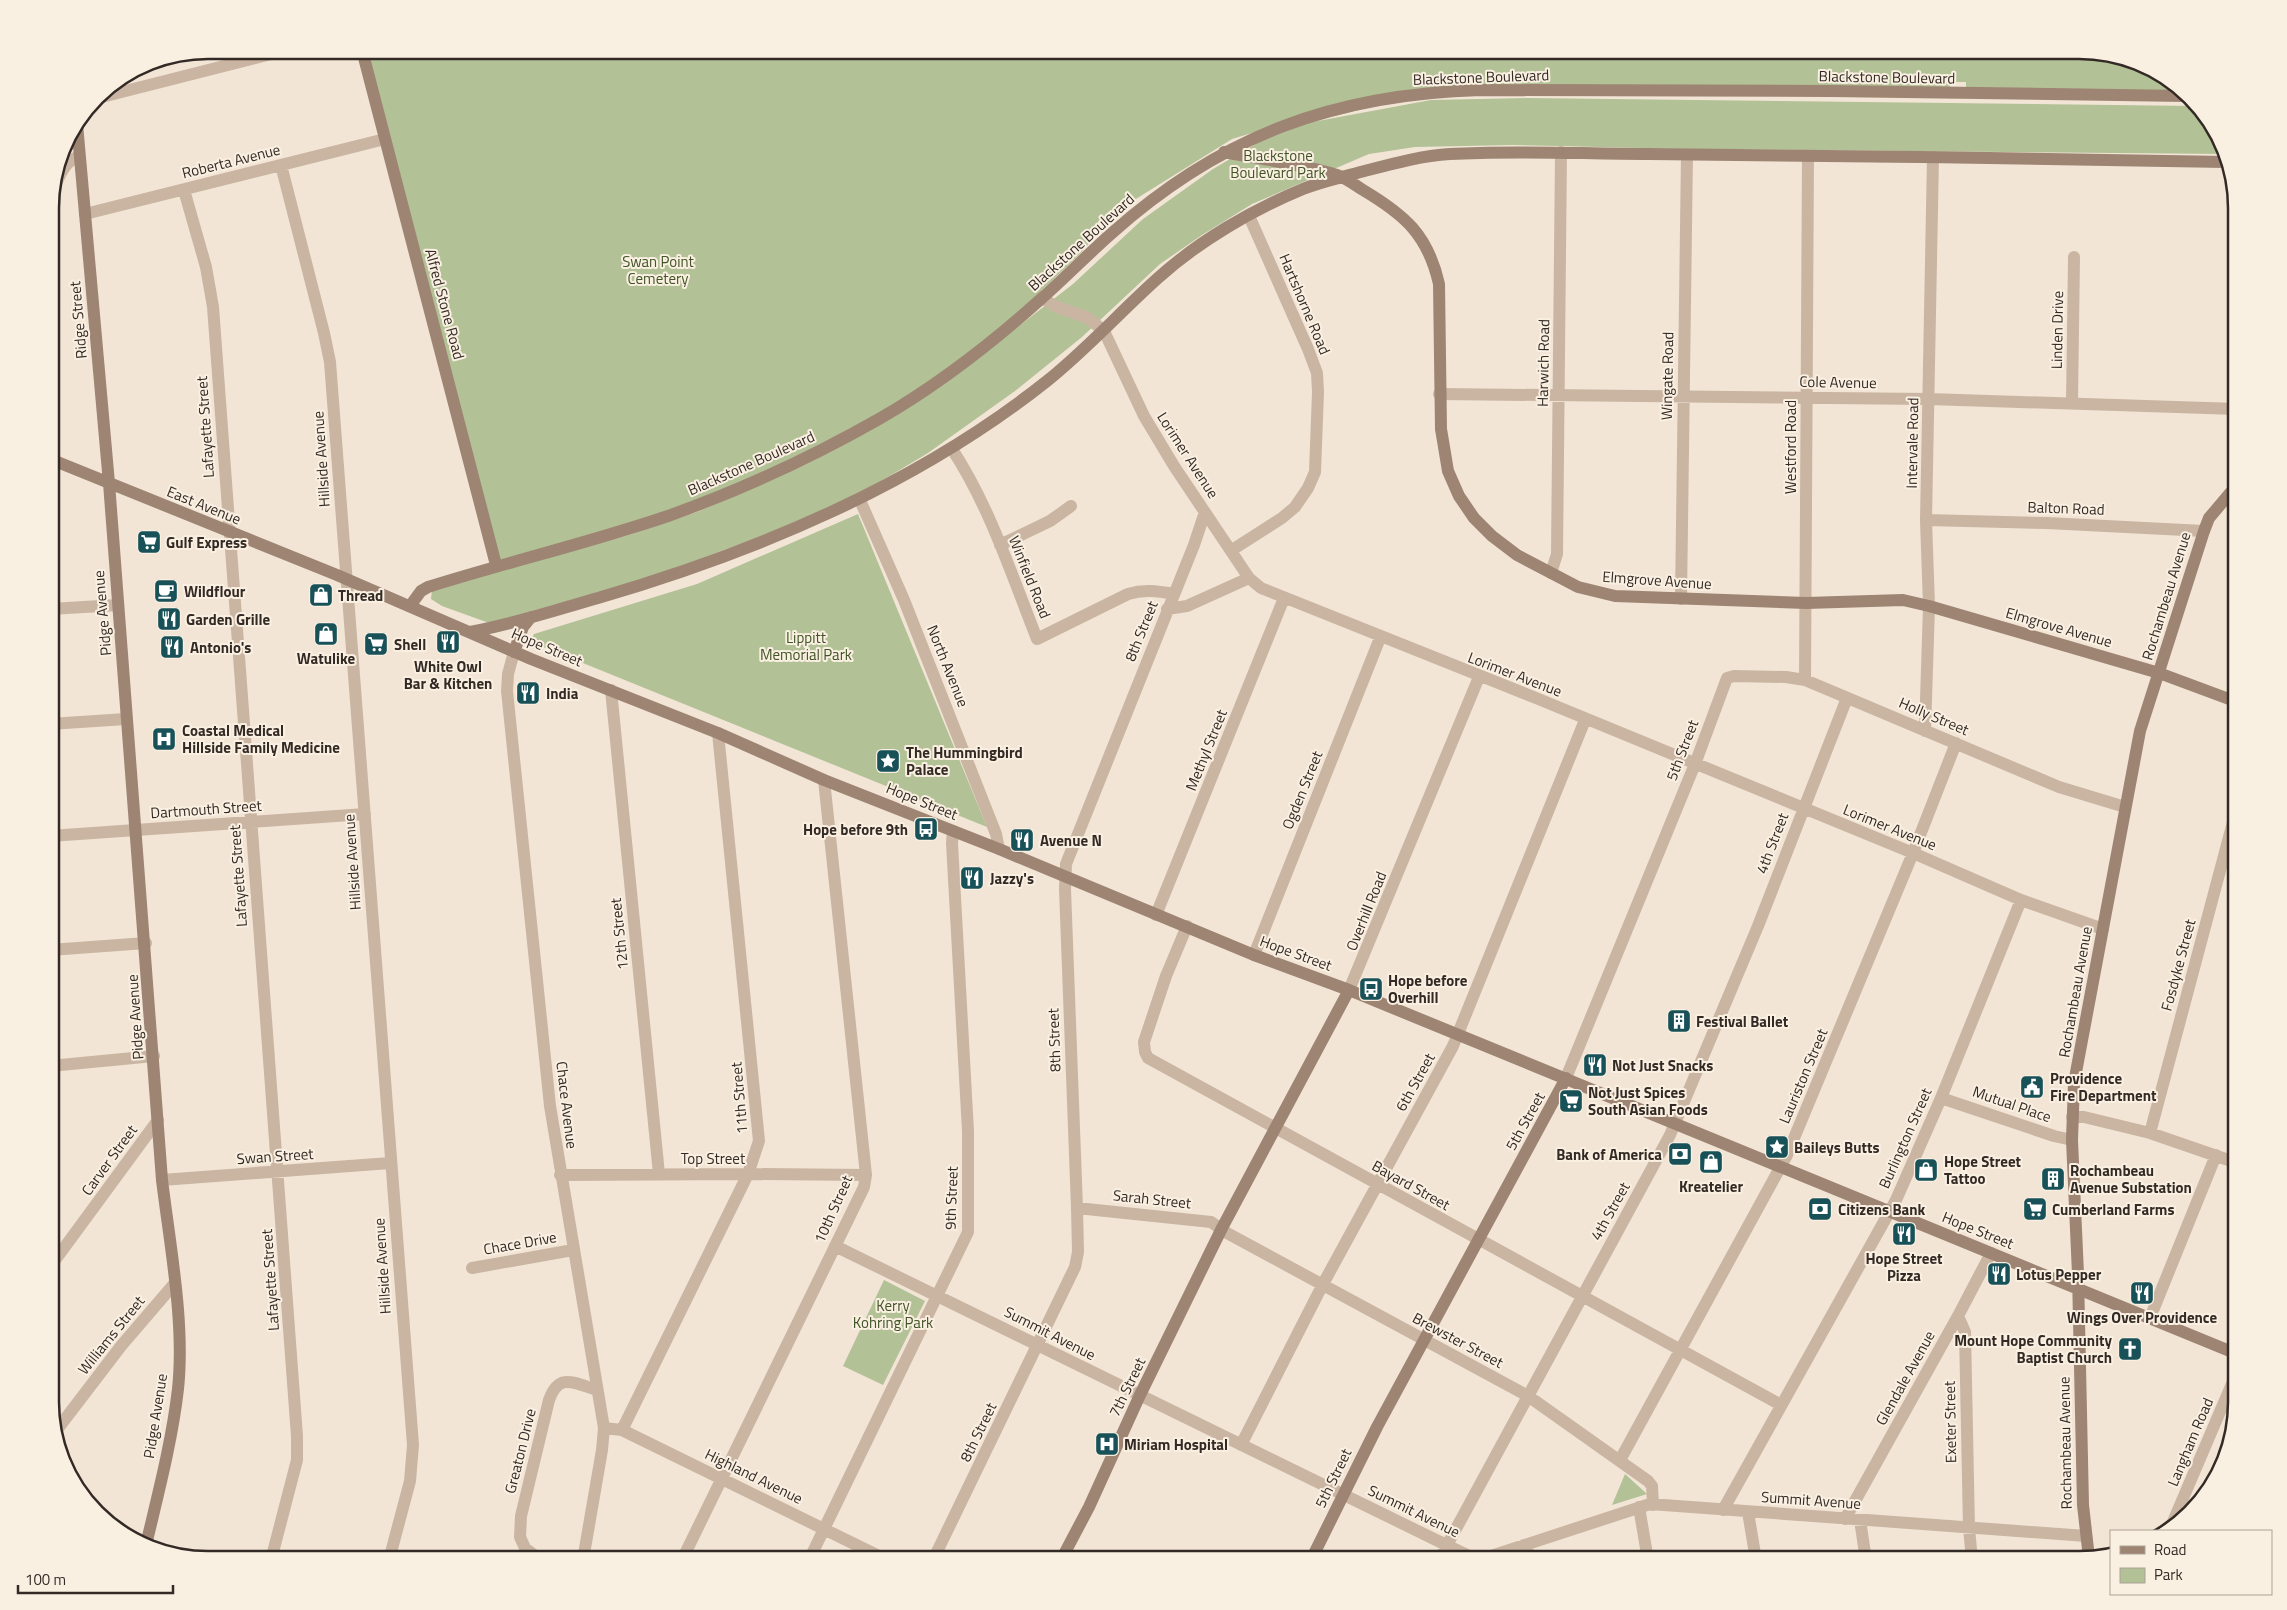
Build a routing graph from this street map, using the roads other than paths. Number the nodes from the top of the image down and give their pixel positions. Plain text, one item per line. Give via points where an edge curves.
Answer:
1 (252, 59) edge
2 (364, 59) edge
3 (111, 95) edge
4 (2177, 96) edge
5 (78, 136) edge
6 (385, 139) junction
7 (1224, 152) junction
8 (1561, 152) junction
9 (1687, 154) junction
10 (1808, 155) junction
11 (79, 156) junction
12 (1933, 157) junction
13 (2221, 162) edge
14 (281, 165) junction
15 (65, 166) edge
16 (1341, 177) junction
17 (184, 190) junction
18 (85, 214) junction
19 (1249, 216) junction
20 (2074, 257) dead end
21 (1042, 298) junction
22 (1104, 331) junction
23 (1440, 394) junction
24 (1558, 395) junction
25 (1683, 397) junction
26 (1807, 398) junction
27 (1929, 399) junction
28 (2072, 403) junction
29 (2228, 409) edge
30 (952, 449) junction
31 (59, 463) edge
32 (109, 483) junction
33 (2228, 496) edge
34 (859, 498) junction
35 (1071, 506) dead end
36 (1205, 512) junction
37 (1926, 520) junction
38 (2204, 531) junction
39 (230, 533) junction
40 (1000, 545) junction
41 (1232, 550) junction
42 (496, 565) junction
43 (1551, 573) junction
44 (1250, 578) junction
45 (346, 579) junction
46 (1174, 594) junction
47 (1284, 598) junction
48 (1681, 599) junction
49 (1806, 603) junction
50 (118, 605) junction
51 (410, 606) junction
52 (1929, 606) junction
53 (59, 608) edge
54 (1168, 609) junction
55 (531, 617) junction
56 (470, 632) junction
57 (1380, 638) junction
58 (514, 652) junction
59 (2159, 674) junction
60 (1479, 677) junction
61 (1727, 678) joint
62 (1805, 680) junction
63 (611, 690) junction
64 (1847, 698) junction
65 (2228, 699) edge
66 (126, 718) junction
67 (1585, 720) junction
68 (59, 723) edge
69 (1925, 731) junction
70 (718, 733) junction
71 (1956, 743) junction
72 (1695, 764) junction
73 (824, 780) junction
74 (2125, 807) junction
75 (1803, 809) junction
76 (364, 814) junction
77 (250, 822) junction
78 (136, 830) junction
79 (953, 831) junction
80 (59, 835) edge
81 (2228, 841) edge
82 (999, 849) junction
83 (1913, 853) junction
84 (1066, 876) junction
85 (2020, 900) junction
86 (1156, 914) junction
87 (1186, 926) junction
88 (2103, 929) junction
89 (146, 943) junction
90 (59, 949) edge
91 (1254, 955) junction
92 (1349, 990) junction
93 (1458, 1034) junction
94 (154, 1056) junction
95 (59, 1065) edge
96 (1566, 1078) junction
97 (1941, 1098) junction
98 (2072, 1117) junction
99 (158, 1120) junction
100 (1674, 1123) junction
101 (1276, 1129) junction
102 (2150, 1133) junction
103 (2072, 1140) junction
104 (2216, 1155) junction
105 (2228, 1160) edge
106 (390, 1163) junction
107 (1782, 1166) junction
108 (278, 1172) junction
109 (659, 1174) junction
110 (748, 1174) junction
111 (560, 1175) junction
112 (866, 1175) junction
113 (162, 1180) junction
114 (1378, 1185) junction
115 (1076, 1208) junction
116 (1888, 1211) junction
117 (1222, 1228) junction
118 (1478, 1240) junction
119 (835, 1246) junction
120 (573, 1250) junction
121 (1991, 1253) junction
122 (59, 1254) edge
123 (472, 1268) dead end
124 (175, 1283) junction
125 (1323, 1284) junction
126 (2078, 1289) junction
127 (937, 1296) junction
128 (1582, 1296) junction
129 (1958, 1316) junction
130 (2150, 1318) junction
131 (1423, 1340) junction
132 (1039, 1345) junction
133 (1680, 1350) junction
134 (2228, 1350) edge
135 (597, 1390) junction
136 (2228, 1393) edge
137 (1140, 1395) junction
138 (1528, 1396) junction
139 (1781, 1405) junction
140 (61, 1425) edge
141 (604, 1428) junction
142 (622, 1430) junction
143 (1241, 1445) junction
144 (1620, 1460) junction
145 (722, 1479) junction
146 (1343, 1495) junction
147 (1653, 1505) junction
148 (1639, 1507) junction
149 (1724, 1510) junction
150 (1748, 1512) junction
151 (2176, 1515) edge
152 (1845, 1519) junction
153 (1860, 1520) junction
154 (825, 1528) junction
155 (1969, 1528) junction
156 (2086, 1536) junction
157 (148, 1538) edge
158 (1447, 1545) junction
159 (1524, 1545) junction
160 (273, 1551) edge
161 (391, 1551) edge
162 (529, 1551) edge
163 (585, 1551) edge
164 (686, 1551) edge
165 (814, 1551) edge
166 (870, 1551) edge
167 (936, 1551) edge
168 (1066, 1551) edge
169 (1315, 1551) edge
170 (1444, 1551) edge
171 (1459, 1551) edge
172 (1506, 1551) edge
173 (1528, 1551) edge
174 (1646, 1551) edge
175 (1754, 1551) edge
176 (1865, 1551) edge
177 (1971, 1551) edge
178 (2088, 1551) edge

1 - 3 street
2 - 6 main road, Alfred Stone Road
4 - 7 main road, Blackstone Boulevard via 1821,91 1435,91 1368,101 1310,116
5 - 11 main road, Ridge Street
6 - 14 street, Roberta Avenue
6 - 42 main road, Alfred Stone Road
7 - 16 main road, Elmgrove Avenue
7 - 21 main road, Blackstone Boulevard via 1126,220
8 - 9 main road
8 - 16 main road via 1447,154
8 - 24 street, Harwich Road
9 - 10 main road
9 - 25 street, Wingate Road
10 - 12 main road
10 - 26 street, Westford Road
11 - 15 street
11 - 18 main road, Ridge Street
12 - 13 main road
12 - 27 street, Intervale Road
14 - 17 street, Roberta Avenue
14 - 45 street, Hillside Avenue via 328,348
16 - 19 main road via 1304,189
16 - 23 main road, Elmgrove Avenue via 1384,202 1416,229 1428,250 1439,284
17 - 18 street, Roberta Avenue
17 - 39 street, Lafayette Street via 206,267 213,307
18 - 32 main road, Ridge Street
19 - 22 main road via 1202,244 1160,276
19 - 41 street, Hartshorne Road via 1317,373 1315,472 1295,507
20 - 28 street, Linden Drive
21 - 22 street, Lorimer Avenue via 1088,318
21 - 42 main road, Blackstone Boulevard via 949,374 882,417 810,456 666,516
22 - 30 main road via 1046,382
22 - 36 street, Lorimer Avenue via 1144,416
23 - 24 street, Cole Avenue
23 - 43 main road, Elmgrove Avenue via 1443,448 1448,471 1459,496 1492,536 1517,555
24 - 25 street, Cole Avenue
24 - 43 street, Harwich Road via 1556,554
25 - 26 street, Cole Avenue
25 - 48 street, Wingate Road
26 - 27 street, Cole Avenue
26 - 49 street, Westford Road
27 - 28 street, Cole Avenue
27 - 37 street, Intervale Road
28 - 29 street, Cole Avenue
30 - 34 main road
30 - 40 street, Winfield Road
31 - 32 main road, East Avenue
32 - 39 main road, East Avenue
32 - 50 main road, Pidge Avenue
33 - 38 main road, Rochambeau Avenue via 2209,518
34 - 55 main road via 715,561
34 - 82 street, North Avenue via 908,609 996,834
35 - 40 street via 1050,521
36 - 41 street, Lorimer Avenue
36 - 46 street, 8th Street
37 - 38 street, Balton Road
37 - 52 street, Intervale Road
38 - 59 main road, Rochambeau Avenue
39 - 45 main road, East Avenue
39 - 77 street, Lafayette Street
40 - 46 street, Winfield Road via 1037,640 1128,594 1152,590
41 - 44 street, Lorimer Avenue
42 - 51 main road, Blackstone Boulevard via 428,586
43 - 48 main road, Elmgrove Avenue via 1598,593
44 - 47 street, Lorimer Avenue via 1261,588
44 - 54 street via 1187,606
45 - 51 main road, Hope Street
45 - 76 street, Hillside Avenue
46 - 54 street, 8th Street
47 - 57 street, Lorimer Avenue
47 - 86 street, Methyl Street
48 - 49 main road, Elmgrove Avenue
49 - 52 main road, Elmgrove Avenue via 1903,600
49 - 62 street, Westford Road
50 - 53 street
50 - 66 main road, Pidge Avenue
51 - 56 main road, Hope Street
52 - 59 main road, Elmgrove Avenue
52 - 69 street, Intervale Road
54 - 84 street, 8th Street via 1069,852
55 - 56 main road
55 - 58 main road via 523,627
56 - 58 main road, Hope Street
57 - 60 street, Lorimer Avenue
57 - 91 street, Ogden Street
58 - 63 main road, Hope Street
58 - 111 street, Chace Avenue via 507,691
59 - 65 main road, Elmgrove Avenue
59 - 74 main road, Rochambeau Avenue via 2140,731
60 - 67 street, Lorimer Avenue
60 - 92 street, Overhill Road
61 - 62 street, Holly Street via 1786,677
61 - 72 street, 5th Street
62 - 64 street, Holly Street
63 - 70 main road, Hope Street
63 - 109 street, 12th Street
64 - 69 street, Holly Street
64 - 75 street, 4th Street
66 - 68 street
66 - 78 main road, Pidge Avenue
67 - 72 street, Lorimer Avenue
67 - 93 street, 6th Street
69 - 71 street, Holly Street
70 - 73 main road, Hope Street
70 - 110 street, 11th Street via 758,1119 759,1141
71 - 74 street, Holly Street via 2059,787
71 - 83 street, Lauriston Street
72 - 75 street, Lorimer Avenue
72 - 96 street, 5th Street
73 - 79 main road, Hope Street
73 - 112 street, 10th Street
74 - 88 main road, Rochambeau Avenue
75 - 83 street, Lorimer Avenue
75 - 100 street, 4th Street via 1758,926
76 - 77 street, Dartmouth Street
76 - 106 street, Hillside Avenue
77 - 78 street, Dartmouth Street
77 - 108 street, Lafayette Street
78 - 80 street, Dartmouth Street
78 - 89 main road, Pidge Avenue
79 - 82 main road, Hope Street
79 - 127 street, 9th Street via 968,1131 968,1232
81 - 102 street, Fosdyke Street
82 - 84 main road, Hope Street
83 - 85 street, Lorimer Avenue
83 - 107 street, Lauriston Street
84 - 86 main road, Hope Street
84 - 115 street, 8th Street
85 - 88 street, Lorimer Avenue
85 - 97 street, Burlington Street
86 - 87 main road, Hope Street
87 - 91 main road, Hope Street
87 - 101 street, Bayard Street via 1144,1042 1145,1052 1154,1062
88 - 98 main road, Rochambeau Avenue via 2074,1083
89 - 90 street
89 - 94 main road, Pidge Avenue
91 - 92 main road, Hope Street
92 - 93 main road, Hope Street
92 - 101 main road, Overhill Road
93 - 96 main road, Hope Street
93 - 114 street, 6th Street
94 - 95 street
94 - 99 main road, Pidge Avenue
96 - 100 main road, Hope Street
96 - 118 main road, 5th Street
97 - 103 street, Mutual Place
97 - 116 street, Burlington Street via 1896,1200
98 - 102 street
98 - 103 main road, Rochambeau Avenue
99 - 113 main road, Pidge Avenue
99 - 122 street, Carver Street
100 - 107 main road, Hope Street
100 - 128 street, 4th Street
101 - 114 street, Bayard Street
101 - 117 main road, Overhill Road
102 - 104 street
103 - 126 main road, Rochambeau Avenue
104 - 105 street
104 - 130 street
106 - 108 street, Swan Street
106 - 161 street, Hillside Avenue via 413,1464
107 - 116 main road, Hope Street
107 - 133 street, Lauriston Street
108 - 113 street, Swan Street
108 - 160 street, Lafayette Street via 297,1436 296,1460
109 - 110 street, Top Street
109 - 111 street, Top Street
110 - 112 street, Top Street
110 - 142 street, 11th Street
111 - 120 street, Chace Avenue
112 - 119 street, 10th Street via 864,1187
113 - 124 main road, Pidge Avenue
114 - 118 street, Bayard Street
114 - 125 street, 6th Street
115 - 117 street, Sarah Street via 1211,1222
115 - 132 street, 8th Street via 1076,1267
116 - 121 main road, Hope Street
116 - 139 street, Burlington Street
117 - 125 street, Brewster Street via 1227,1234
117 - 137 main road, 7th Street
118 - 128 street, Bayard Street
118 - 131 main road, 5th Street
119 - 127 street, Summit Avenue
119 - 145 street, 10th Street
120 - 123 street, Chace Drive
120 - 135 street, Chace Avenue
121 - 126 main road, Hope Street
121 - 129 street, Glendale Avenue
124 - 140 street, Williams Street via 121,1346
124 - 157 main road, Pidge Avenue via 178,1388
125 - 131 street, Brewster Street
125 - 143 street, 6th Street
126 - 130 main road, Hope Street
126 - 156 main road, Rochambeau Avenue via 2082,1505
127 - 132 street, Summit Avenue
127 - 154 street, 9th Street
128 - 133 street, Bayard Street
128 - 138 street, 4th Street
129 - 152 street, Glendale Avenue
129 - 155 street, Exeter Street via 1964,1332
130 - 134 main road, Hope Street
131 - 138 street, Brewster Street
131 - 146 main road, 5th Street
132 - 137 street, Summit Avenue
132 - 167 street, 8th Street
133 - 139 street, Bayard Street
133 - 144 street, Lauriston Street
135 - 141 street, Chace Avenue
135 - 162 street, Greaton Drive via 572,1382 559,1383 554,1388 521,1516 520,1537
136 - 151 street, Langham Road
137 - 143 street, Summit Avenue
137 - 168 main road, 7th Street
138 - 144 street, Brewster Street
138 - 158 street, 4th Street
139 - 149 street, Burlington Street
141 - 142 street, Highland Avenue
141 - 163 street, Chace Avenue
142 - 145 street, Highland Avenue
143 - 146 street, Summit Avenue
144 - 147 street, Brewster Street via 1652,1486
145 - 154 street, Highland Avenue
145 - 164 street, 10th Street
146 - 158 street, Summit Avenue
146 - 169 main road, 5th Street
147 - 148 street, Summit Avenue
147 - 149 street, Summit Avenue
148 - 159 street, Summit Avenue
148 - 174 street
149 - 150 street, Summit Avenue
150 - 152 street, Summit Avenue
150 - 175 street
152 - 153 street, Summit Avenue
153 - 155 street, Summit Avenue
153 - 176 street
154 - 165 street, 9th Street
154 - 166 street, Highland Avenue
155 - 156 street, Summit Avenue
155 - 177 street, Exeter Street
156 - 178 main road, Rochambeau Avenue
158 - 170 street, 4th Street
158 - 171 street, Summit Avenue
159 - 172 street, Summit Avenue
159 - 173 street

